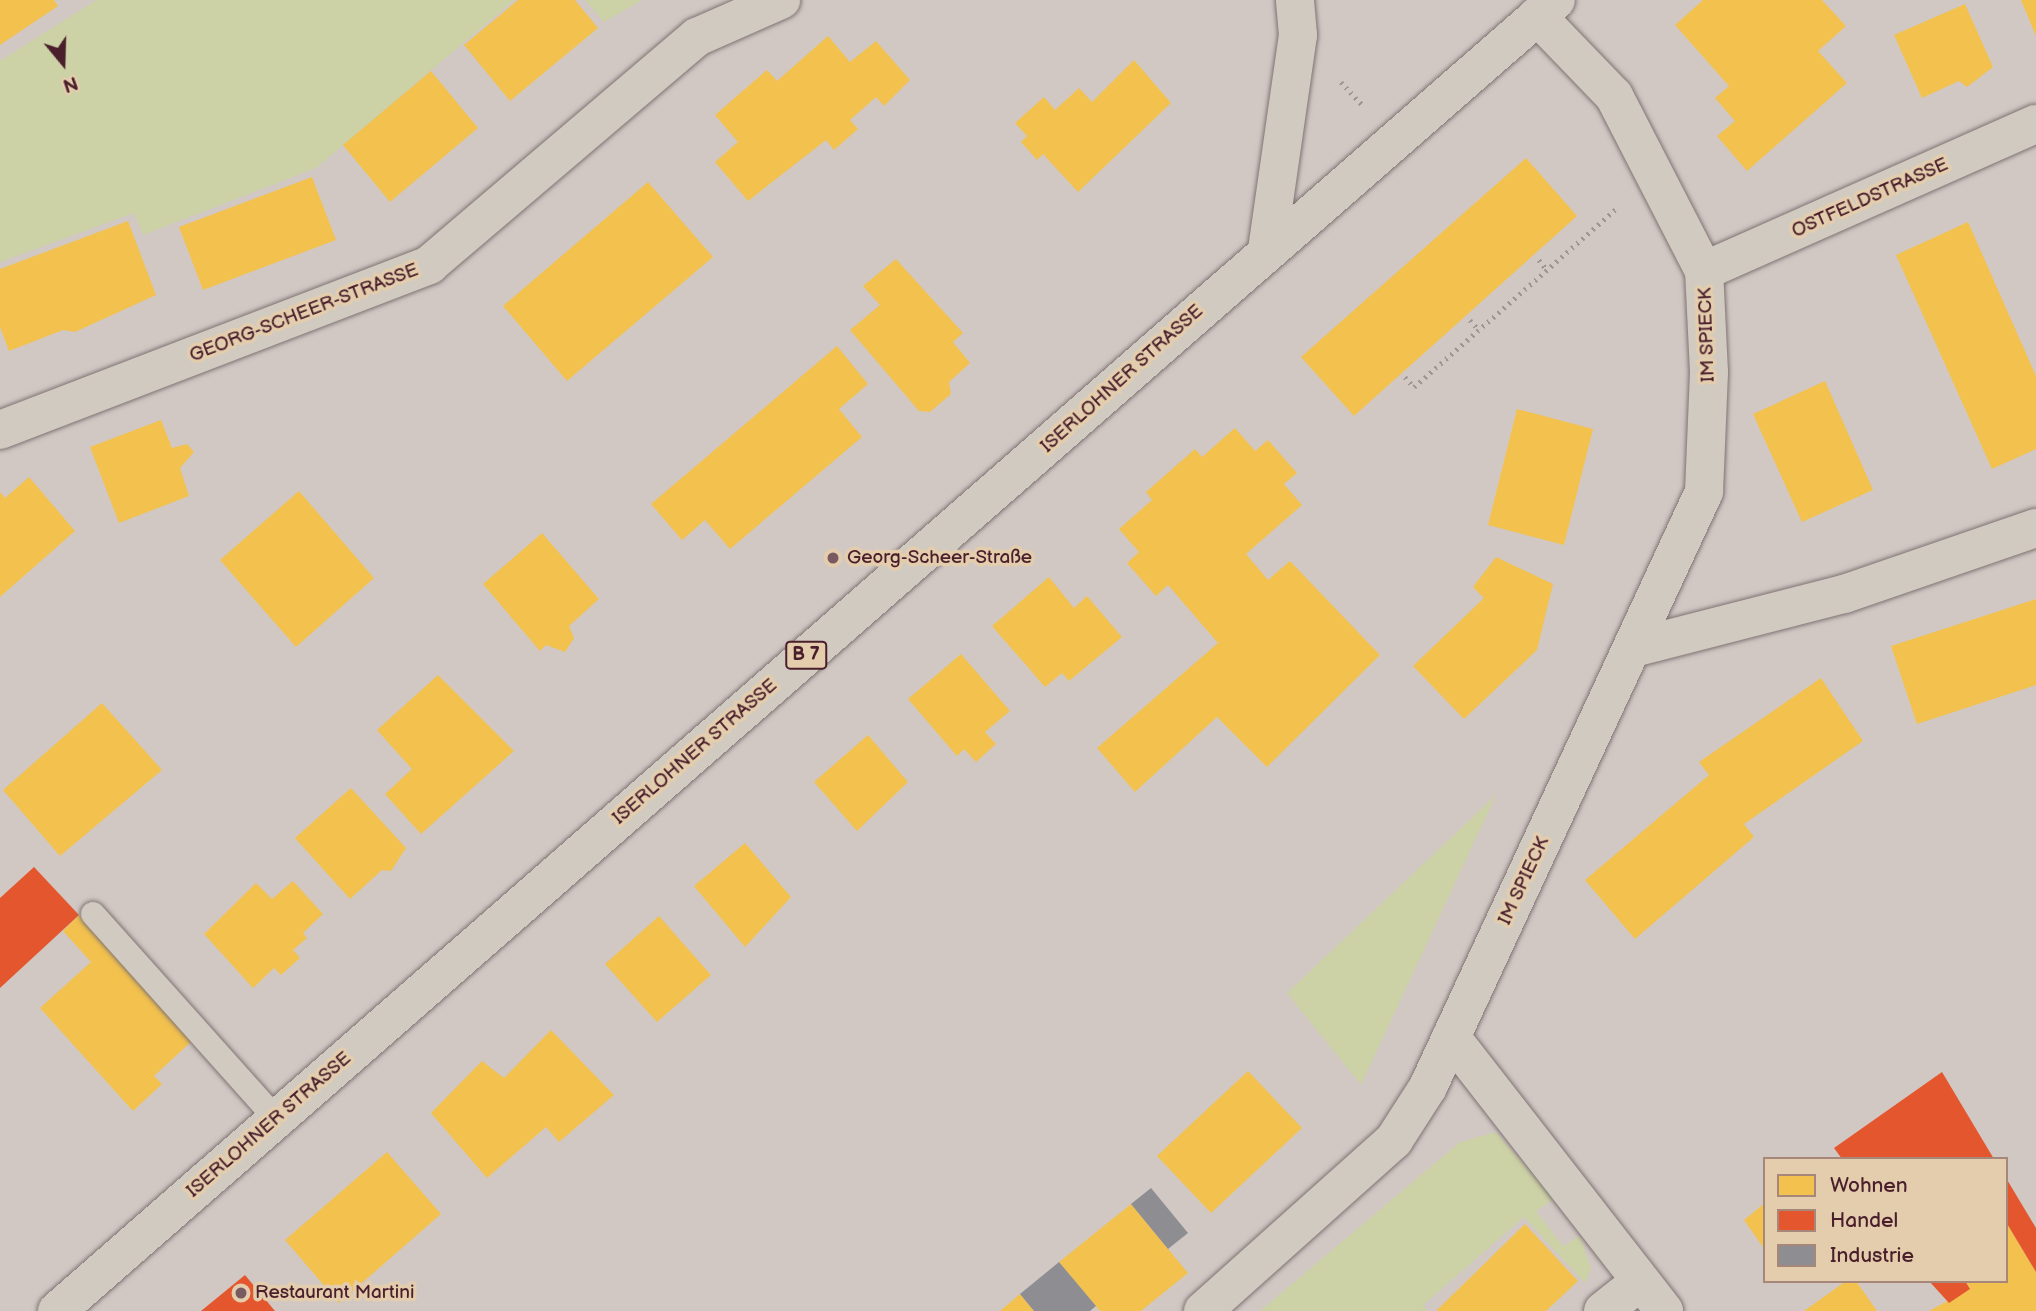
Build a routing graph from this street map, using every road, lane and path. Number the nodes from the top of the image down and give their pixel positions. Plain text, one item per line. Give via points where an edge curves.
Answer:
1 (781, 0) edge
2 (1295, 0) edge
3 (1547, 8) edge
4 (1343, 85) dead end
5 (1354, 96) dead end
6 (2036, 124) edge
7 (1657, 173) junction
8 (1267, 250) junction
9 (1539, 260) dead end
10 (1547, 270) junction
11 (1704, 271) junction
12 (1470, 320) dead end
13 (1479, 330) junction
14 (1405, 377) dead end
15 (0, 430) edge
16 (2036, 528) edge
17 (1633, 648) junction
18 (93, 914) dead end
19 (1451, 1037) junction
20 (276, 1119) junction
21 (1641, 1281) junction
22 (57, 1311) edge
23 (1203, 1311) edge
24 (1603, 1311) edge
25 (1664, 1311) edge

1 - 15 street, GEORG-SCHEER-STRASSE via 697,37 429,265
2 - 8 street via 1298,35
3 - 7 street, IM SPIECK via 1614,96
3 - 8 street, ISERLOHNER STRASSE / B 7
4 - 5 path
6 - 11 street, OSTFELDSTRASSE
7 - 10 path
7 - 11 street, IM SPIECK
8 - 20 street, ISERLOHNER STRASSE / B 7
9 - 10 path
10 - 13 path
11 - 17 street, IM SPIECK via 1709,372 1704,492
12 - 13 path
13 - 14 path via 1414,387
16 - 17 street via 1844,594
17 - 19 street, IM SPIECK
18 - 20 lane
19 - 21 street
19 - 23 street, IM SPIECK via 1394,1140
20 - 22 street, ISERLOHNER STRASSE / B 7
21 - 24 street
21 - 25 street

